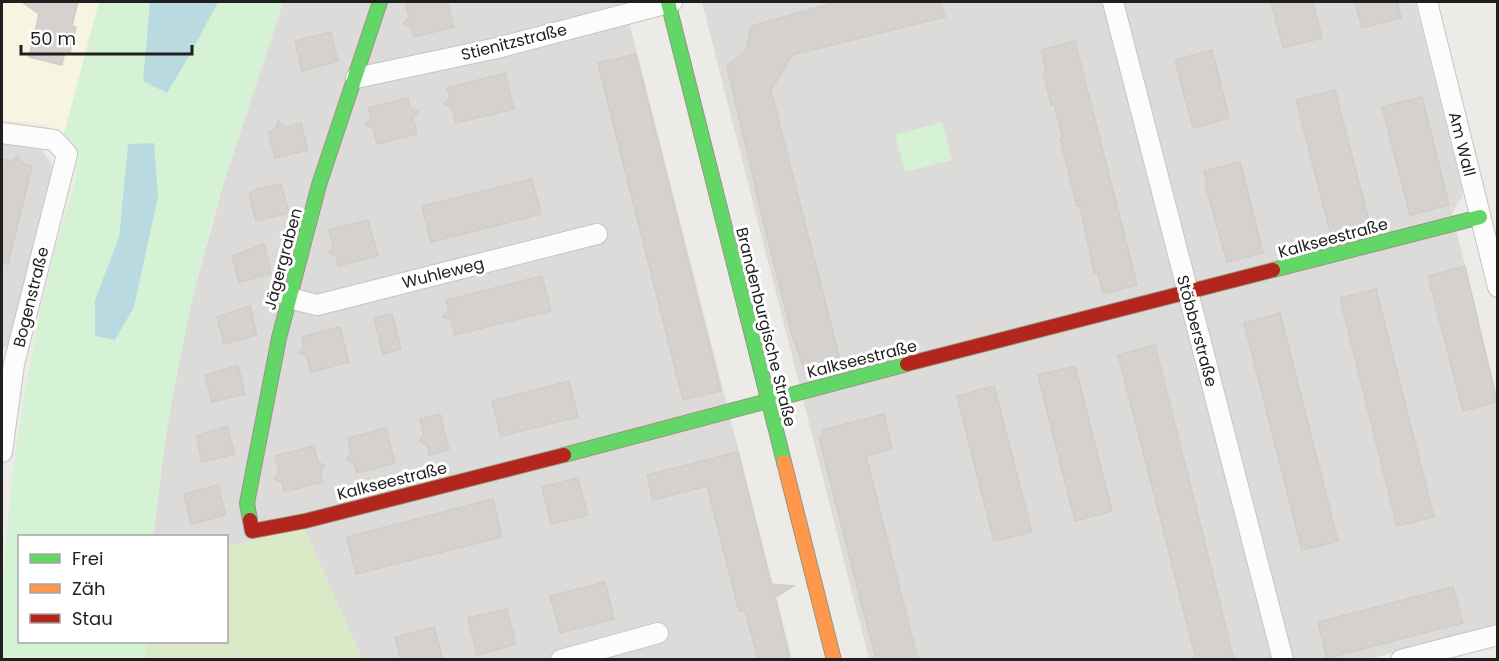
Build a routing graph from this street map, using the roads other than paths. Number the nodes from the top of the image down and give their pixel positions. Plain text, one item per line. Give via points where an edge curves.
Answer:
1 (380, 2) edge
2 (669, 2) edge
3 (1113, 2) edge
4 (1427, 2) edge
5 (356, 78) junction
6 (2, 133) edge
7 (1480, 217) junction
8 (597, 234) dead end
9 (1497, 287) edge
10 (1188, 294) junction
11 (289, 298) junction
12 (8, 364) edge
13 (767, 402) junction
14 (2, 452) edge
15 (252, 531) joint
16 (658, 633) dead end
17 (1497, 635) edge
18 (561, 660) edge
19 (834, 660) edge
20 (1283, 660) edge
21 (1401, 660) edge

1 - 5 street, Jägergraben
2 - 5 street, Stienitzstraße via 496,48
2 - 13 street, Brandenburgische Straße
3 - 10 street, Stöbberstraße
4 - 7 street, Am Wall
5 - 11 street, Jägergraben via 319,185
6 - 12 street, Bogenstraße via 54,140 67,154
7 - 9 street, Am Wall
7 - 10 street, Kalkseestraße
8 - 11 street, Wuhleweg via 317,305
10 - 13 street, Kalkseestraße
10 - 20 street, Stöbberstraße
11 - 15 street, Jägergraben via 247,503
12 - 14 street, Bogenstraße
13 - 15 street, Kalkseestraße via 305,521
13 - 19 street, Brandenburgische Straße
16 - 18 street
17 - 21 street

